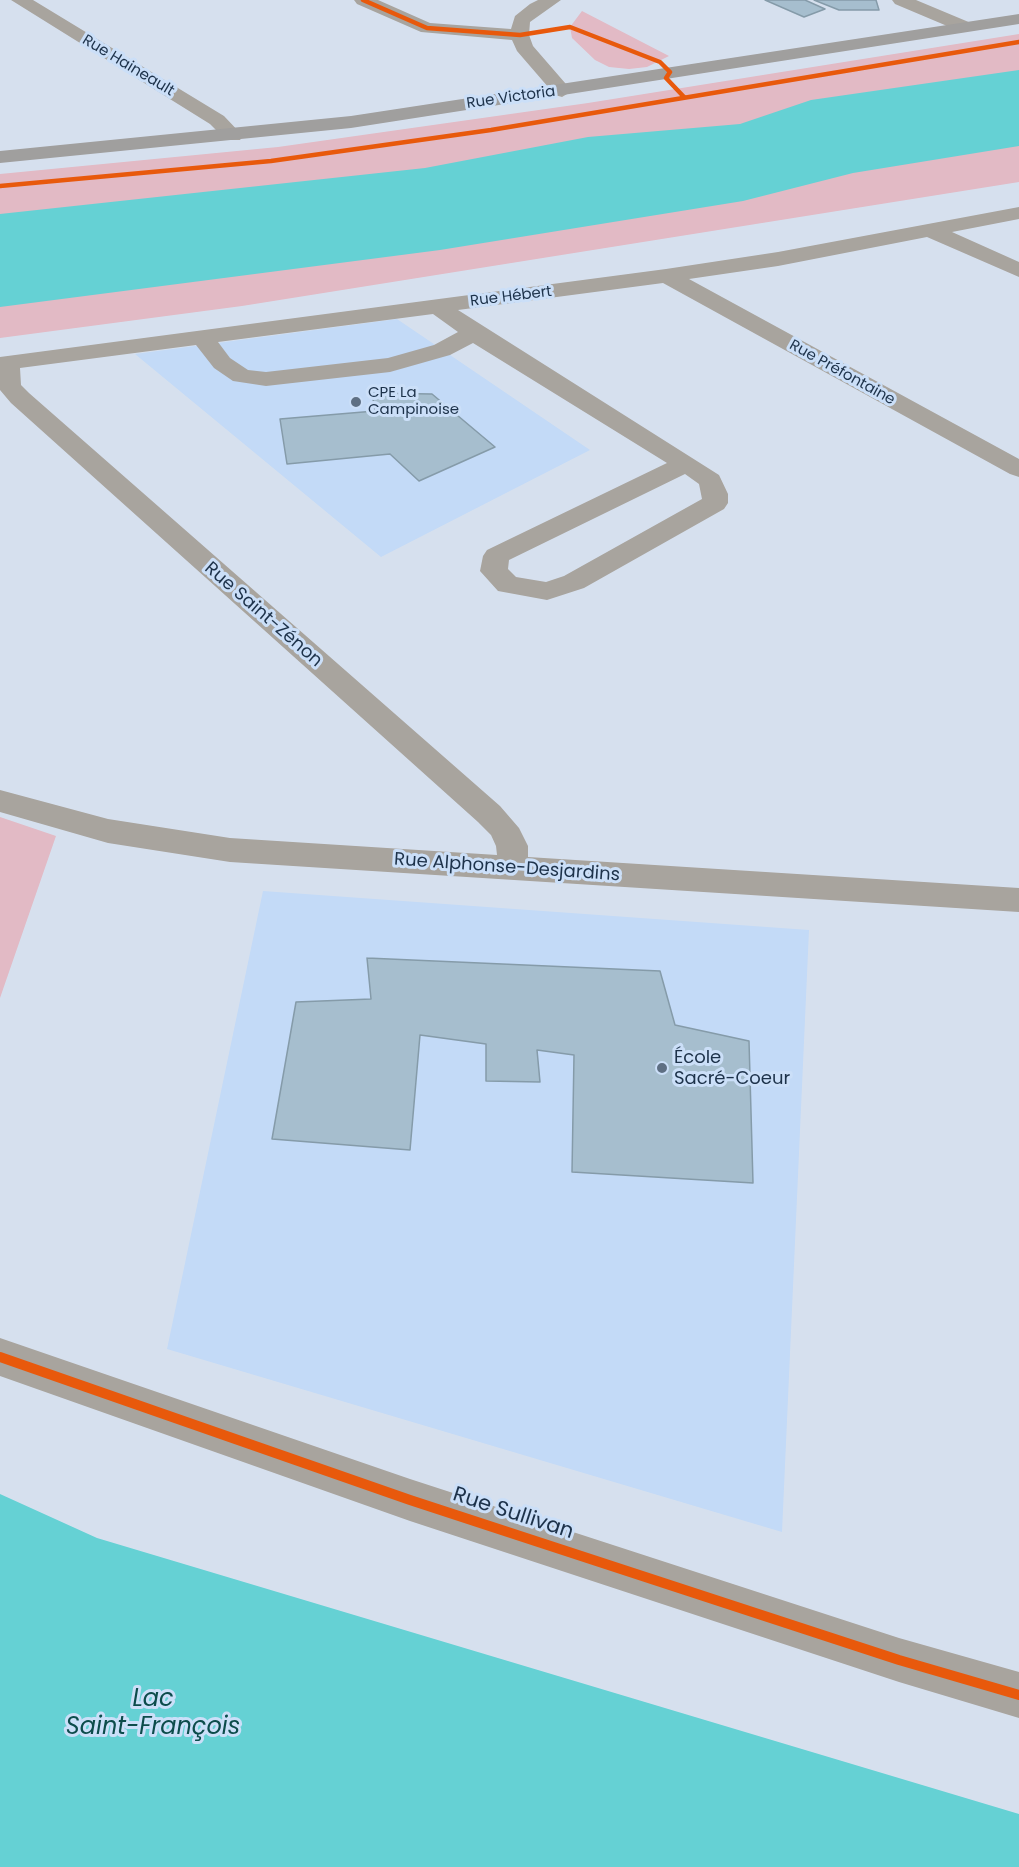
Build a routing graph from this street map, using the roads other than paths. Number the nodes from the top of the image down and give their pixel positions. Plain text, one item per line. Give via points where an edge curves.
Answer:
1 (20, 0) edge
2 (363, 0) edge
3 (552, 0) edge
4 (901, 0) edge
5 (1019, 19) edge
6 (966, 27) junction
7 (520, 35) junction
8 (562, 91) junction
9 (233, 136) junction
10 (0, 157) edge
11 (1019, 213) edge
12 (933, 231) junction
13 (1019, 270) edge
14 (666, 276) junction
15 (437, 306) junction
16 (474, 333) junction
17 (202, 337) junction
18 (4, 363) edge
19 (686, 464) junction
20 (1019, 469) edge
21 (0, 801) edge
22 (513, 869) junction
23 (1019, 900) edge
24 (0, 1357) edge
25 (1019, 1695) edge

1 - 9 street, Rue Haineault via 202,111
2 - 7 street via 427,28
3 - 7 street via 521,20
4 - 6 street
5 - 6 main road, Rue Victoria
6 - 8 main road, Rue Victoria
7 - 8 street via 524,47
8 - 9 main road, Rue Victoria
9 - 10 main road, Rue Victoria
11 - 12 street, Rue Hébert
12 - 13 street
12 - 14 street, Rue Hébert
14 - 15 street, Rue Hébert
14 - 20 street, Rue Préfontaine
15 - 16 street
15 - 17 street, Rue Hébert
16 - 17 street via 442,350 390,365 266,379 241,375 222,363
16 - 19 street
17 - 18 street, Rue Hébert
18 - 22 street, Rue Saint-Zénon via 9,386 20,398 489,814 513,846
19 - 19 street via 515,544 496,555 494,571 508,585 547,591 574,582 715,503 710,480
21 - 22 street, Rue Alphonse-Desjardins via 108,831 230,850
22 - 23 street, Rue Alphonse-Desjardins
24 - 25 street, Rue Sullivan via 410,1500

